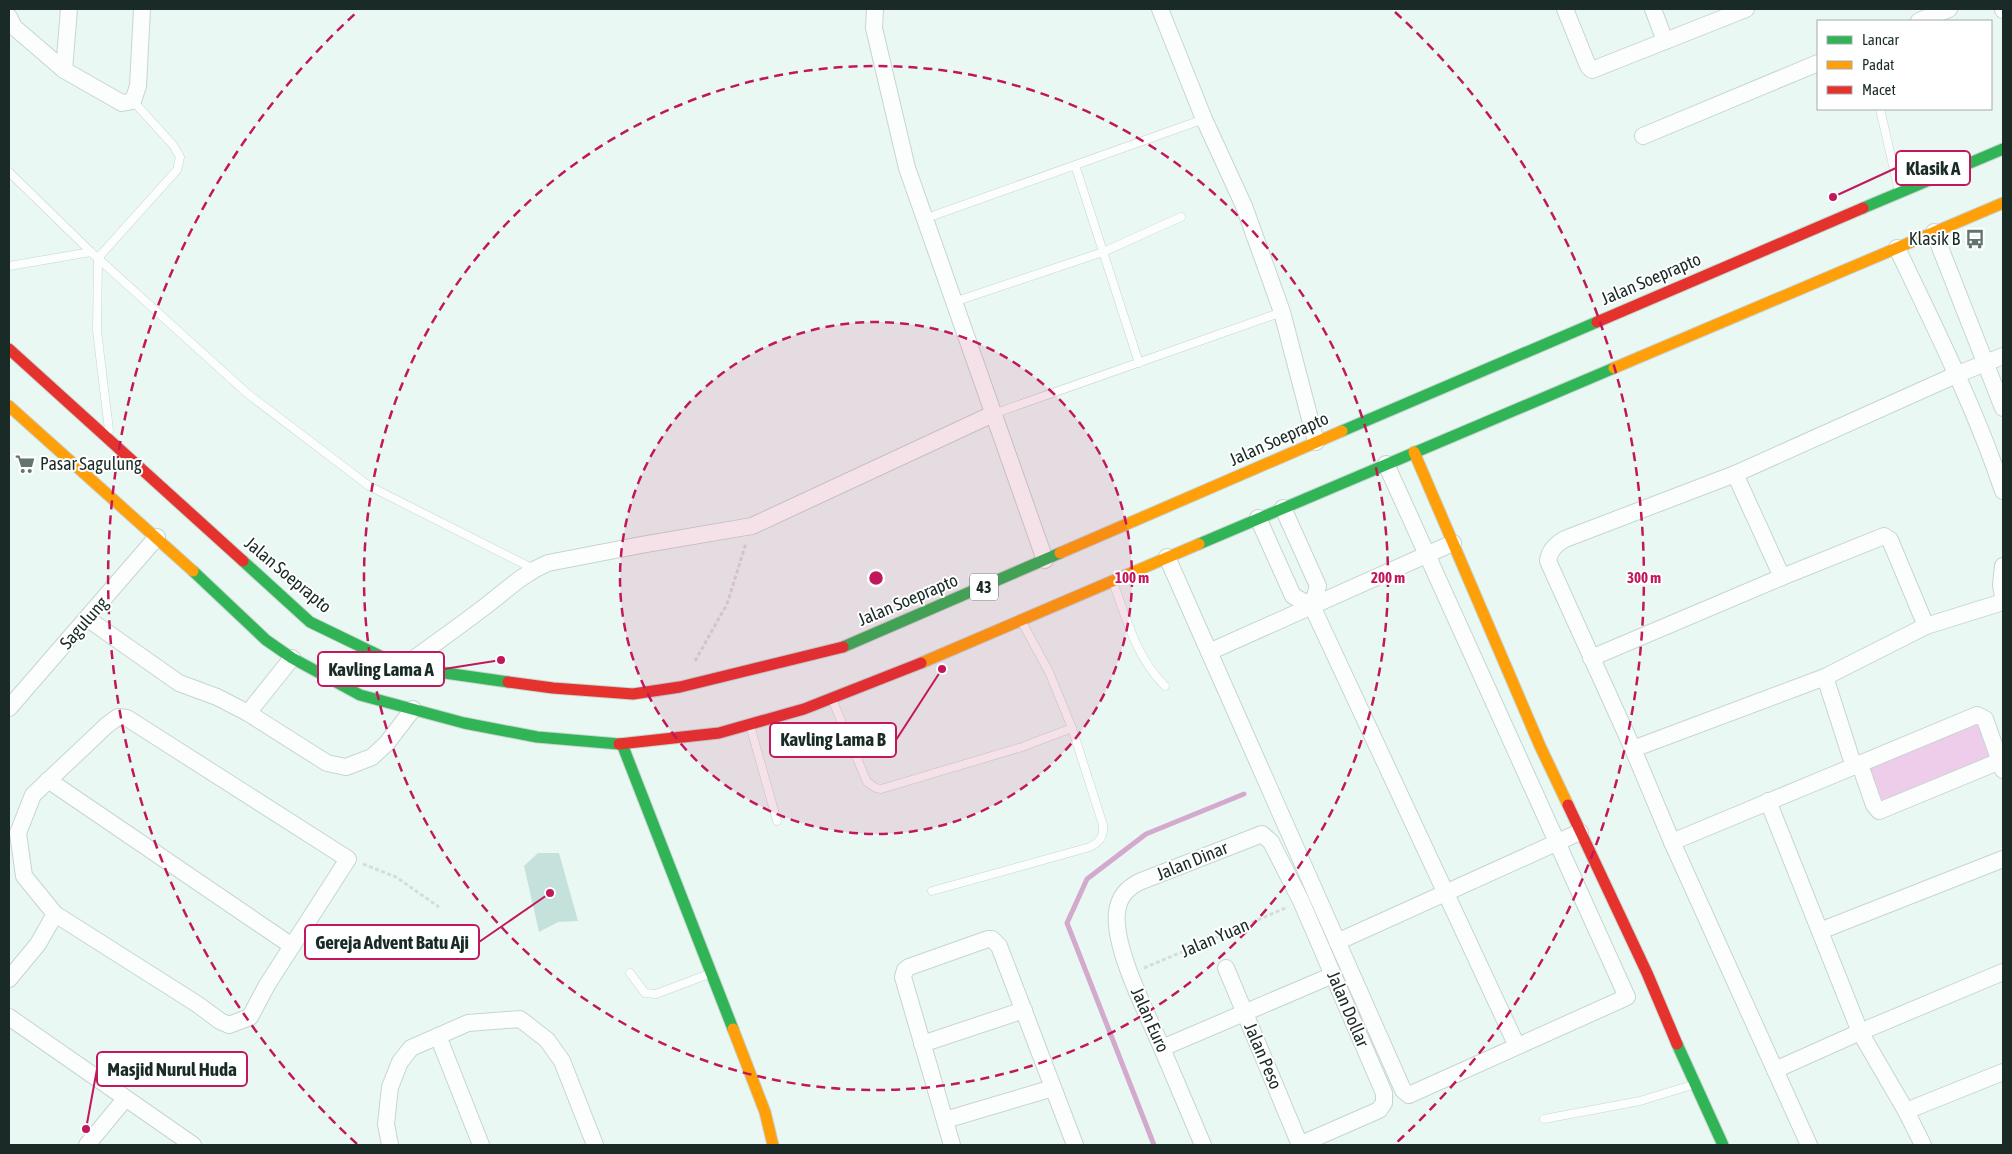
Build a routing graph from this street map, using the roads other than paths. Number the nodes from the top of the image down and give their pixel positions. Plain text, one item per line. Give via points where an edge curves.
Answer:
1 (69, 9) edge
2 (142, 9) edge
3 (875, 9) edge
4 (1160, 9) edge
5 (1565, 9) edge
6 (1653, 9) edge
7 (1949, 9) edge
8 (1739, 10) edge
9 (9, 17) edge
10 (1922, 20) edge
11 (1665, 41) junction
12 (1817, 63) edge
13 (64, 70) junction
14 (133, 101) junction
15 (1880, 110) edge
16 (1204, 119) junction
17 (1643, 136) dead end
18 (2003, 149) edge
19 (1075, 165) junction
20 (9, 172) edge
21 (1899, 192) junction
22 (2003, 203) edge
23 (1181, 217) dead end
24 (924, 219) junction
25 (1934, 232) junction
26 (1897, 248) junction
27 (91, 252) junction
28 (1103, 252) junction
29 (98, 258) junction
30 (9, 266) edge
31 (954, 302) junction
32 (1282, 312) junction
33 (9, 349) edge
34 (2003, 356) edge
35 (1139, 363) junction
36 (1985, 363) junction
37 (1958, 374) junction
38 (2003, 408) edge
39 (13, 413) edge
40 (993, 414) junction
41 (111, 441) junction
42 (1316, 442) junction
43 (1414, 452) junction
44 (1386, 464) junction
45 (1735, 474) junction
46 (2003, 491) edge
47 (1283, 508) junction
48 (1258, 518) junction
49 (157, 538) junction
50 (1453, 544) junction
51 (1427, 555) junction
52 (1167, 557) junction
53 (1045, 560) junction
54 (2003, 566) edge
55 (534, 569) junction
56 (1782, 577) junction
57 (1112, 581) junction
58 (2003, 596) edge
59 (2003, 602) edge
60 (1312, 606) junction
61 (88, 620) junction
62 (1020, 620) junction
63 (1926, 626) junction
64 (1209, 652) junction
65 (292, 658) junction
66 (1591, 658) junction
67 (403, 666) junction
68 (1825, 677) junction
69 (1165, 686) dead end
70 (832, 699) junction
71 (9, 708) edge
72 (413, 709) junction
73 (248, 713) junction
74 (750, 724) junction
75 (1072, 728) junction
76 (622, 744) junction
77 (1633, 750) junction
78 (2002, 765) edge
79 (1857, 766) junction
80 (48, 780) junction
81 (1768, 801) junction
82 (777, 821) dead end
83 (1580, 832) junction
84 (1262, 834) joint
85 (1557, 842) junction
86 (1672, 842) junction
87 (2003, 859) edge
88 (932, 891) dead end
89 (1124, 892) joint
90 (1445, 893) junction
91 (55, 914) junction
92 (1820, 931) junction
93 (1337, 942) junction
94 (292, 946) junction
95 (1226, 968) dead end
96 (2003, 972) edge
97 (630, 973) dead end
98 (711, 974) junction
99 (1334, 976) junction
100 (9, 978) edge
101 (1024, 1010) junction
102 (1245, 1013) junction
103 (9, 1017) edge
104 (1860, 1032) junction
105 (438, 1036) junction
106 (922, 1044) junction
107 (1517, 1046) junction
108 (1162, 1048) junction
109 (1776, 1070) junction
110 (2003, 1072) edge
111 (1694, 1084) junction
112 (1053, 1088) junction
113 (125, 1099) junction
114 (1906, 1111) junction
115 (1544, 1119) dead end
116 (945, 1120) junction
117 (87, 1145) edge
118 (193, 1145) edge
119 (390, 1145) edge
120 (481, 1145) edge
121 (595, 1145) edge
122 (773, 1145) edge
123 (952, 1145) edge
124 (1075, 1145) edge
125 (1203, 1145) edge
126 (1300, 1145) edge
127 (1723, 1145) edge
128 (1809, 1145) edge
129 (1923, 1145) edge

1 - 13 street
2 - 14 street via 138,86
3 - 24 street via 874,28 907,168
4 - 16 street
5 - 11 street via 1592,70
6 - 11 street
7 - 10 street
8 - 11 street
9 - 13 street via 14,27
12 - 17 street
13 - 14 street via 122,103
14 - 29 lane via 180,157 177,170
15 - 21 lane
16 - 19 lane
16 - 32 street via 1244,206
18 - 21 main road, Jalan Soeprapto / 43
19 - 24 lane
19 - 28 lane
20 - 27 lane
21 - 42 main road, Jalan Soeprapto / 43
22 - 25 main road
23 - 28 lane
24 - 31 street
25 - 26 main road
25 - 36 street
26 - 37 street
26 - 43 main road
27 - 29 lane
27 - 30 lane
28 - 31 lane
28 - 35 lane
29 - 41 lane via 97,331
29 - 55 lane via 248,394 369,486
31 - 40 street
32 - 35 lane
32 - 42 street
33 - 41 main road, Jalan Soeprapto / 43
34 - 36 street
35 - 40 lane
36 - 37 street
36 - 38 street
37 - 45 street
37 - 46 street via 1987,441
39 - 49 main road
40 - 53 street
40 - 55 street via 752,526 548,563
41 - 67 main road, Jalan Soeprapto / 43 via 310,622
42 - 53 main road, Jalan Soeprapto / 43
43 - 44 main road
43 - 50 main road
44 - 47 main road
44 - 51 street
45 - 56 street
45 - 66 street via 1565,539 1553,548 1548,560
47 - 48 main road
47 - 60 street via 1318,586
48 - 52 main road
48 - 60 street via 1293,596
49 - 61 street, Sagulung
49 - 65 main road via 266,640
50 - 51 street
50 - 83 main road
51 - 60 street
51 - 85 street
52 - 57 main road
52 - 64 street
53 - 67 main road, Jalan Soeprapto / 43 via 846,646 680,687 633,694 553,688
54 - 58 street
55 - 67 street
56 - 63 street via 1887,536
56 - 66 street
57 - 62 main road
57 - 69 lane via 1147,667
59 - 63 street
60 - 64 street
60 - 90 street
61 - 71 street, Sagulung
61 - 73 street via 179,683
62 - 70 main road
62 - 75 lane via 1049,672
63 - 68 street
64 - 93 street
65 - 72 main road via 360,695
65 - 73 street
66 - 77 street
68 - 77 street
68 - 79 street
70 - 74 main road
70 - 75 lane via 868,782 876,788 886,789
72 - 73 street via 372,758 346,767 326,762
72 - 76 main road via 464,723 537,736
74 - 76 main road via 719,733
74 - 82 lane
75 - 88 lane via 1103,825 1100,839 1090,847
76 - 98 main road
77 - 86 street
78 - 79 street via 1878,811
78 - 79 street via 1985,719 1977,715
79 - 81 street
80 - 91 street via 33,795 18,833 24,876
80 - 94 street
80 - 94 street via 107,725 118,717 127,718 348,859
81 - 86 street
81 - 92 street
83 - 85 street
83 - 111 main road via 1647,973
84 - 89 street, Jalan Dinar via 1139,882
84 - 99 street, Jalan Dollar via 1271,842 1301,901
85 - 90 street
85 - 107 street via 1627,997
86 - 109 street
87 - 92 street
89 - 108 street, Jalan Euro via 1117,913 1129,974
90 - 93 street
90 - 107 street
91 - 94 street via 229,1025 250,1017
91 - 100 street via 38,944
92 - 104 street
93 - 107 street via 1403,1090 1409,1095
95 - 102 street, Jalan Peso
96 - 104 street
97 - 98 lane via 645,993 656,994
98 - 122 main road via 765,1112
99 - 102 street
99 - 126 street, Jalan Dollar via 1385,1100 1379,1110
101 - 106 street
101 - 106 street via 999,946 988,939 909,967 903,973
101 - 112 street
102 - 108 street
102 - 126 street, Jalan Peso
103 - 113 street
104 - 109 street
104 - 114 street
105 - 119 street via 411,1048 400,1062 390,1087 386,1124
105 - 120 street
105 - 121 street via 468,1023 520,1019 547,1040 562,1061
106 - 116 street
108 - 125 street, Jalan Euro
109 - 128 street
110 - 114 street
111 - 115 lane via 1640,1102
111 - 127 main road
112 - 116 street
112 - 124 street
113 - 117 street
113 - 118 street
114 - 129 street
116 - 123 street

